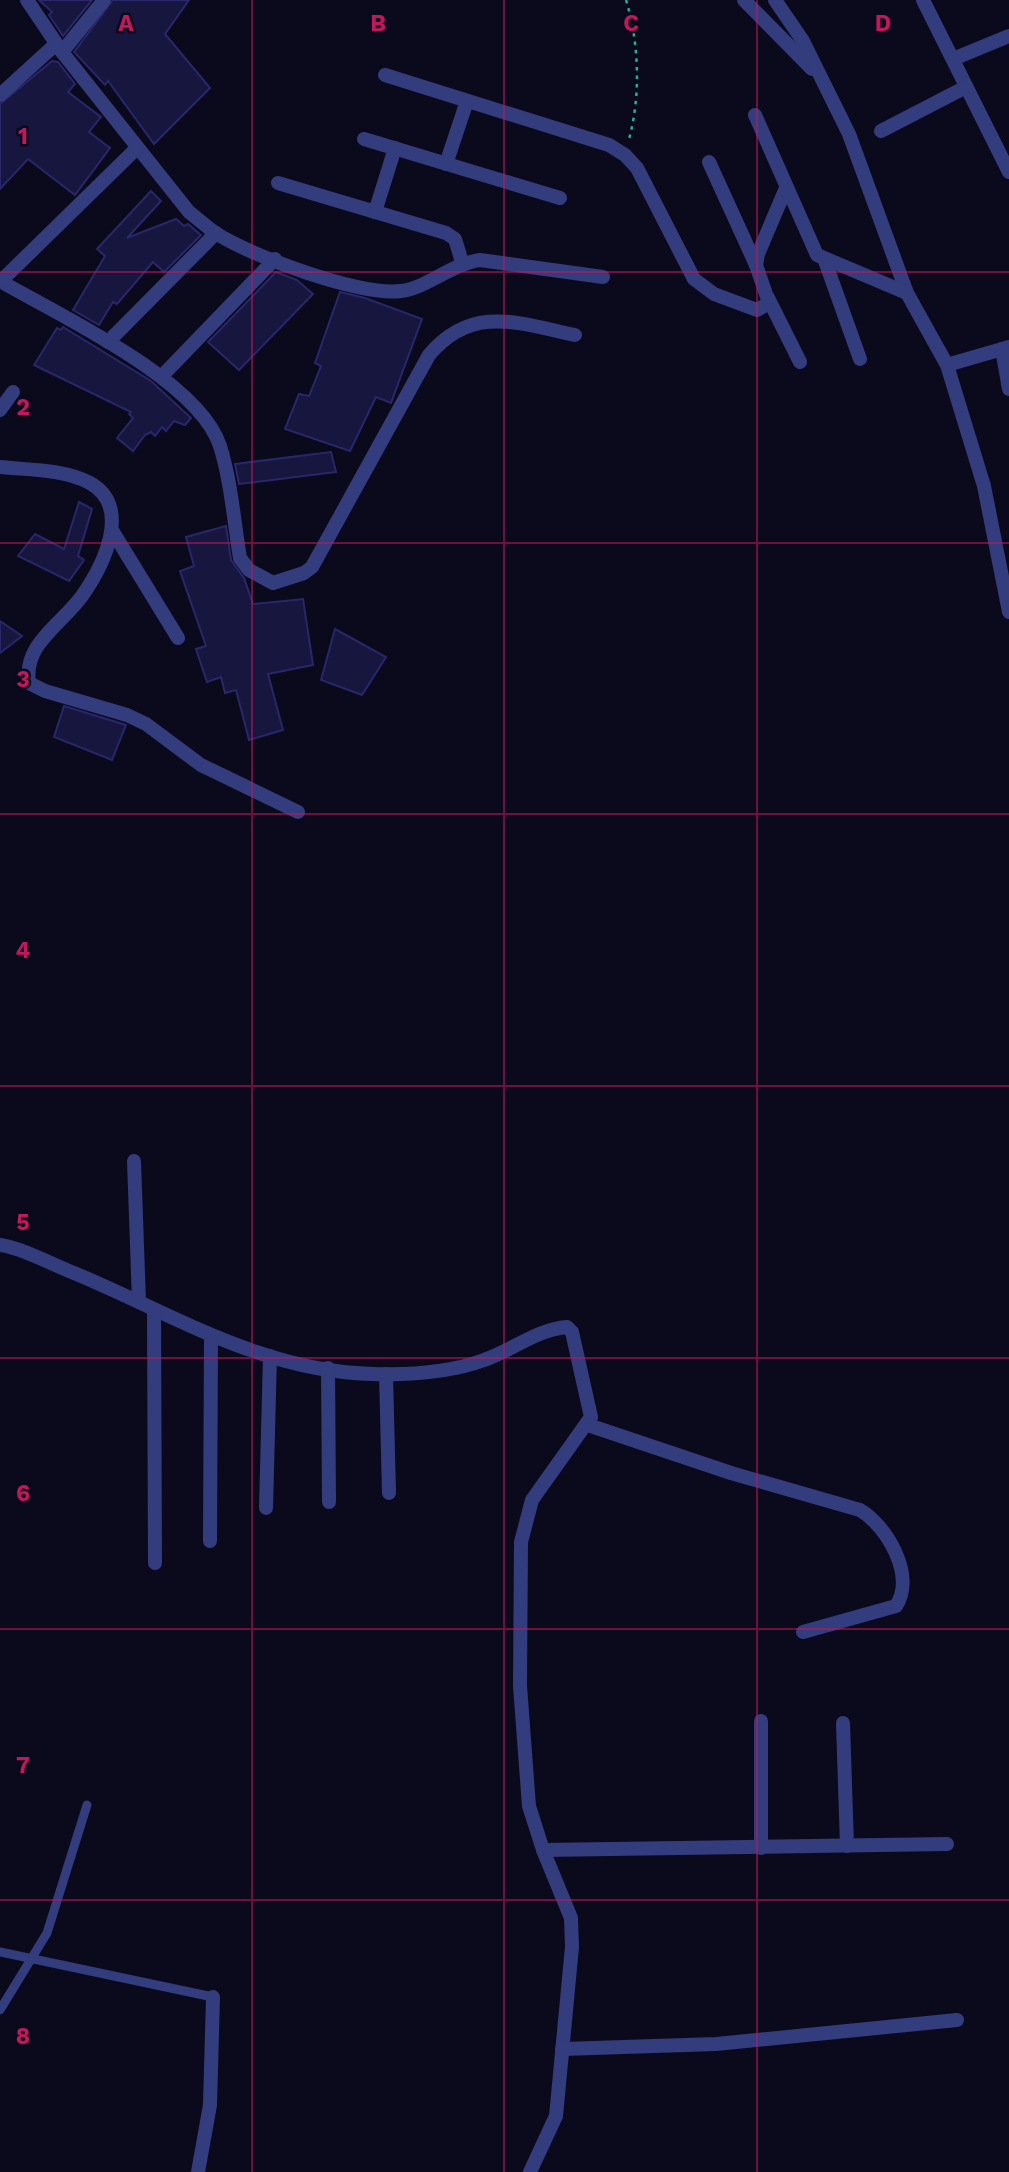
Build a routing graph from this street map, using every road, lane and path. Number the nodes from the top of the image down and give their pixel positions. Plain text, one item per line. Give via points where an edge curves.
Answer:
1 (27, 0) edge
2 (104, 0) edge
3 (626, 0) edge
4 (744, 0) edge
5 (775, 0) edge
6 (923, 0) edge
7 (1009, 36) edge
8 (59, 48) junction
9 (953, 59) junction
10 (385, 75) dead end
11 (822, 80) junction
12 (966, 87) junction
13 (0, 95) edge
14 (467, 101) junction
15 (755, 115) dead end
16 (881, 131) dead end
17 (364, 139) dead end
18 (137, 148) junction
19 (395, 148) junction
20 (1004, 152) edge
21 (625, 155) junction
22 (709, 162) dead end
23 (446, 164) junction
24 (1009, 172) edge
25 (278, 183) dead end
26 (786, 188) junction
27 (561, 198) dead end
28 (375, 212) junction
29 (216, 233) junction
30 (275, 259) junction
31 (825, 261) junction
32 (461, 262) junction
33 (756, 265) junction
34 (603, 277) dead end
35 (1, 281) edge
36 (907, 293) junction
37 (768, 298) junction
38 (575, 335) dead end
39 (107, 342) junction
40 (1005, 348) edge
41 (860, 359) dead end
42 (800, 362) dead end
43 (947, 365) junction
44 (162, 376) junction
45 (1009, 389) edge
46 (13, 391) dead end
47 (0, 411) edge
48 (0, 467) edge
49 (113, 532) junction
50 (1009, 612) edge
51 (178, 638) dead end
52 (298, 812) dead end
53 (134, 1161) dead end
54 (0, 1245) edge
55 (139, 1302) junction
56 (154, 1310) junction
57 (211, 1338) junction
58 (270, 1356) junction
59 (328, 1368) junction
60 (386, 1374) junction
61 (588, 1425) junction
62 (389, 1493) dead end
63 (329, 1502) dead end
64 (267, 1508) dead end
65 (210, 1541) dead end
66 (155, 1563) dead end
67 (803, 1632) dead end
68 (761, 1721) dead end
69 (844, 1723) dead end
70 (87, 1805) dead end
71 (947, 1844) dead end
72 (847, 1846) junction
73 (761, 1848) junction
74 (543, 1850) junction
75 (0, 1952) edge
76 (33, 1957) junction
77 (213, 1997) joint
78 (0, 2010) edge
79 (957, 2020) dead end
80 (562, 2049) junction
81 (198, 2172) edge
82 (530, 2172) edge

1 - 8 street
2 - 8 street
3 - 21 path via 636,76 632,131
4 - 11 street
5 - 11 street
6 - 9 street
7 - 9 street
8 - 13 street
8 - 18 street
9 - 12 street
10 - 14 street
11 - 36 street via 849,134
12 - 16 street
12 - 20 street
14 - 21 street via 609,145
14 - 23 street
15 - 26 street
17 - 19 street
18 - 29 street via 189,212
18 - 35 street
19 - 23 street
19 - 28 street
20 - 24 street
21 - 37 street via 637,168 694,279 713,294 757,310 766,307
22 - 33 street
23 - 27 street
25 - 28 street
26 - 31 street via 812,246
26 - 33 street
28 - 32 street via 446,233 454,239
29 - 30 street
29 - 39 street
30 - 32 street via 376,292 404,291
30 - 44 street
31 - 36 street
31 - 41 street
32 - 34 street via 480,260
33 - 37 street
35 - 39 street
36 - 43 street
37 - 42 street
38 - 44 street via 499,319 474,324 439,343 313,567 273,583 249,570 240,558 220,445 205,419
39 - 44 street
40 - 43 street
40 - 45 street
43 - 50 street via 984,486
46 - 47 street
48 - 49 street via 91,483 111,505
49 - 51 street
49 - 52 street via 82,595 26,666 29,683 146,724 201,765
53 - 55 street
54 - 55 street
55 - 56 street
56 - 57 street
56 - 66 street
57 - 58 street
57 - 65 street
58 - 59 street
58 - 64 street
59 - 60 street
59 - 63 street
60 - 61 street via 431,1373 483,1361 567,1327 574,1337 591,1409
60 - 62 street
61 - 67 street via 860,1510 876,1520 888,1536 905,1582 903,1597 896,1606
61 - 74 street via 532,1500 521,1542 520,1686 529,1806
68 - 73 street
69 - 72 street
70 - 76 lane via 63,1890
71 - 72 street
72 - 73 street
73 - 74 street
74 - 80 street via 571,1918
75 - 76 lane
76 - 77 lane
76 - 78 lane
77 - 81 street via 210,2105
79 - 80 street via 716,2044
80 - 82 street via 556,2116

